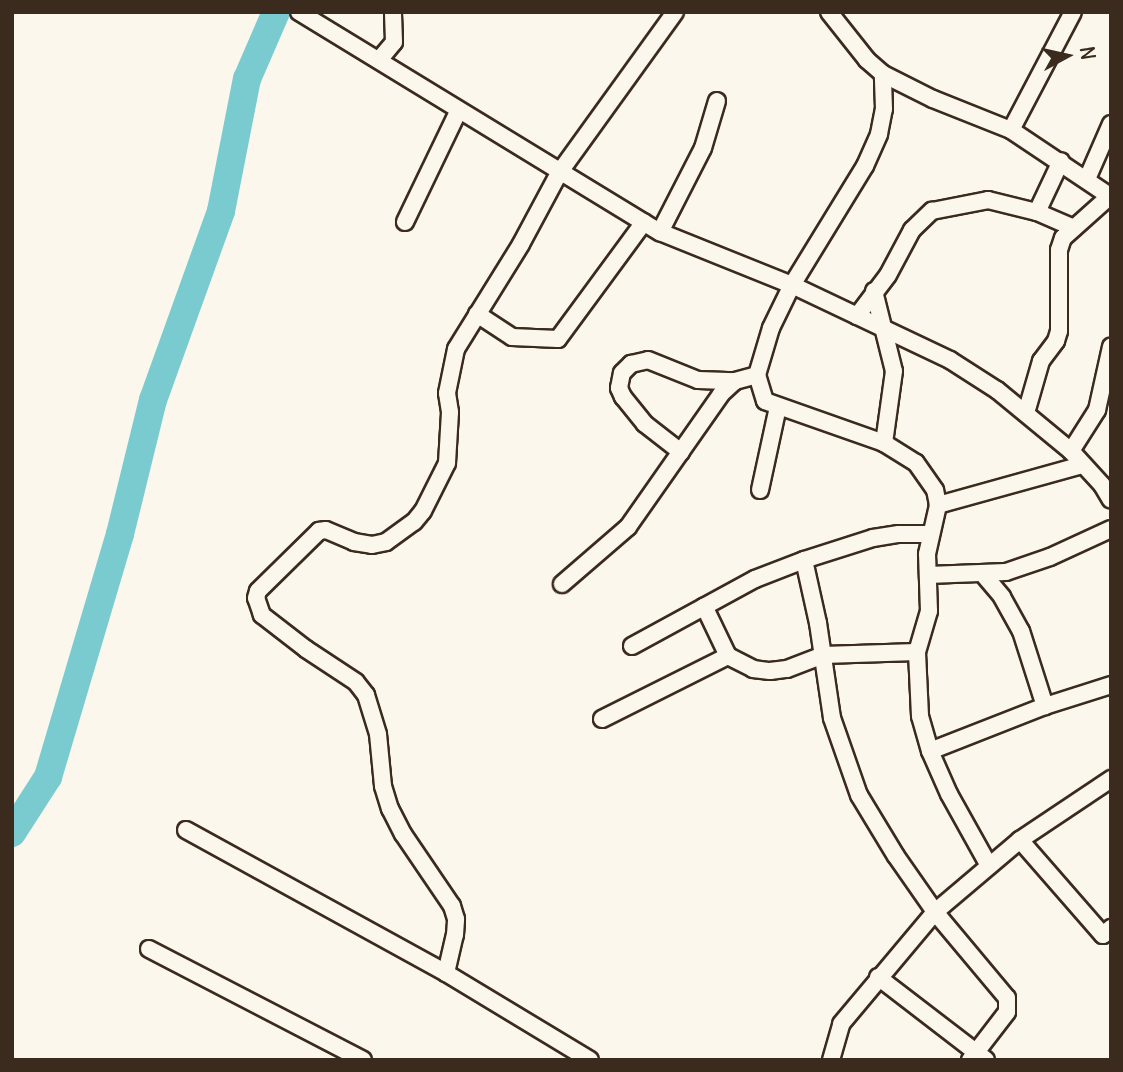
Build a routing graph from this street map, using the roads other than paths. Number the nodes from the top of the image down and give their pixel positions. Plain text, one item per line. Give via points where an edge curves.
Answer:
1 (299, 12) edge
2 (393, 12) edge
3 (674, 12) edge
4 (829, 12) edge
5 (1073, 12) edge
6 (379, 60) junction
7 (883, 74) junction
8 (718, 101) dead end
9 (459, 110) junction
10 (1111, 124) edge
11 (1011, 130) junction
12 (1061, 161) junction
13 (559, 173) junction
14 (1087, 179) junction
15 (1110, 196) edge
16 (1037, 212) junction
17 (405, 222) dead end
18 (644, 222) junction
19 (1074, 228) junction
20 (660, 232) junction
21 (792, 285) junction
22 (874, 291) junction
23 (477, 314) junction
24 (857, 316) junction
25 (883, 329) junction
26 (1111, 347) edge
27 (757, 375) junction
28 (735, 381) junction
29 (778, 407) junction
30 (1026, 413) junction
31 (884, 443) junction
32 (1071, 451) junction
33 (681, 452) junction
34 (1082, 465) junction
35 (1106, 484) edge
36 (760, 490) dead end
37 (1111, 500) edge
38 (938, 505) junction
39 (1111, 529) edge
40 (930, 534) junction
41 (804, 560) junction
42 (983, 574) junction
43 (928, 575) junction
44 (562, 583) dead end
45 (704, 606) junction
46 (632, 646) dead end
47 (918, 652) junction
48 (823, 655) junction
49 (728, 656) junction
50 (1111, 685) edge
51 (1045, 706) junction
52 (602, 719) dead end
53 (930, 751) junction
54 (1111, 779) edge
55 (186, 830) dead end
56 (1020, 840) junction
57 (988, 864) junction
58 (935, 912) junction
59 (1108, 935) edge
60 (149, 950) dead end
61 (446, 973) junction
62 (878, 977) junction
63 (978, 1057) edge
64 (363, 1060) edge
65 (590, 1060) edge
66 (831, 1060) edge

1 - 6 street
2 - 6 street via 394,42
3 - 13 street
4 - 7 street
5 - 11 street
6 - 9 street
7 - 11 street
7 - 21 street via 879,134 865,166
8 - 20 street via 703,148
9 - 13 street
9 - 17 street
10 - 14 street
11 - 12 street
12 - 14 street
12 - 16 street
13 - 18 street
13 - 23 street
14 - 15 street
15 - 19 street
16 - 19 street
16 - 22 street via 988,200 932,211 912,230
18 - 20 street
18 - 23 street via 558,340 512,337
19 - 30 street via 1063,238 1057,260 1059,331 1041,361
20 - 21 street
21 - 24 street
21 - 27 street via 771,328
22 - 24 street
22 - 25 street
23 - 61 street via 456,349 450,370 447,463 423,511 386,542 372,545 319,531 256,598 262,615 356,682 366,695 378,734 390,809 456,919
24 - 25 street
25 - 30 street via 950,360
25 - 31 street via 894,371
26 - 32 street via 1097,410
27 - 28 street
27 - 29 street via 765,401
28 - 33 street
28 - 33 street via 698,380 648,360 631,363 622,373 623,397 645,424
29 - 31 street
29 - 36 street
30 - 32 street
31 - 38 street via 916,463 930,479
32 - 34 street
33 - 44 street via 628,527
34 - 35 street
34 - 38 street
35 - 37 street
38 - 40 street
39 - 42 street via 1033,564
40 - 41 street via 873,538
40 - 43 street
41 - 45 street
41 - 48 street
42 - 43 street
42 - 51 street via 1021,631
43 - 47 street via 929,611
45 - 46 street
45 - 49 street
47 - 48 street
47 - 53 street via 919,716
48 - 49 street via 770,671 753,669
48 - 58 street via 832,718 859,795
49 - 52 street
50 - 51 street
51 - 53 street
53 - 57 street
54 - 56 street
55 - 61 street
56 - 57 street
56 - 59 street
57 - 58 street
58 - 62 street
58 - 63 street via 1009,1005
60 - 64 street
61 - 65 street
62 - 63 street
62 - 66 street via 841,1024

